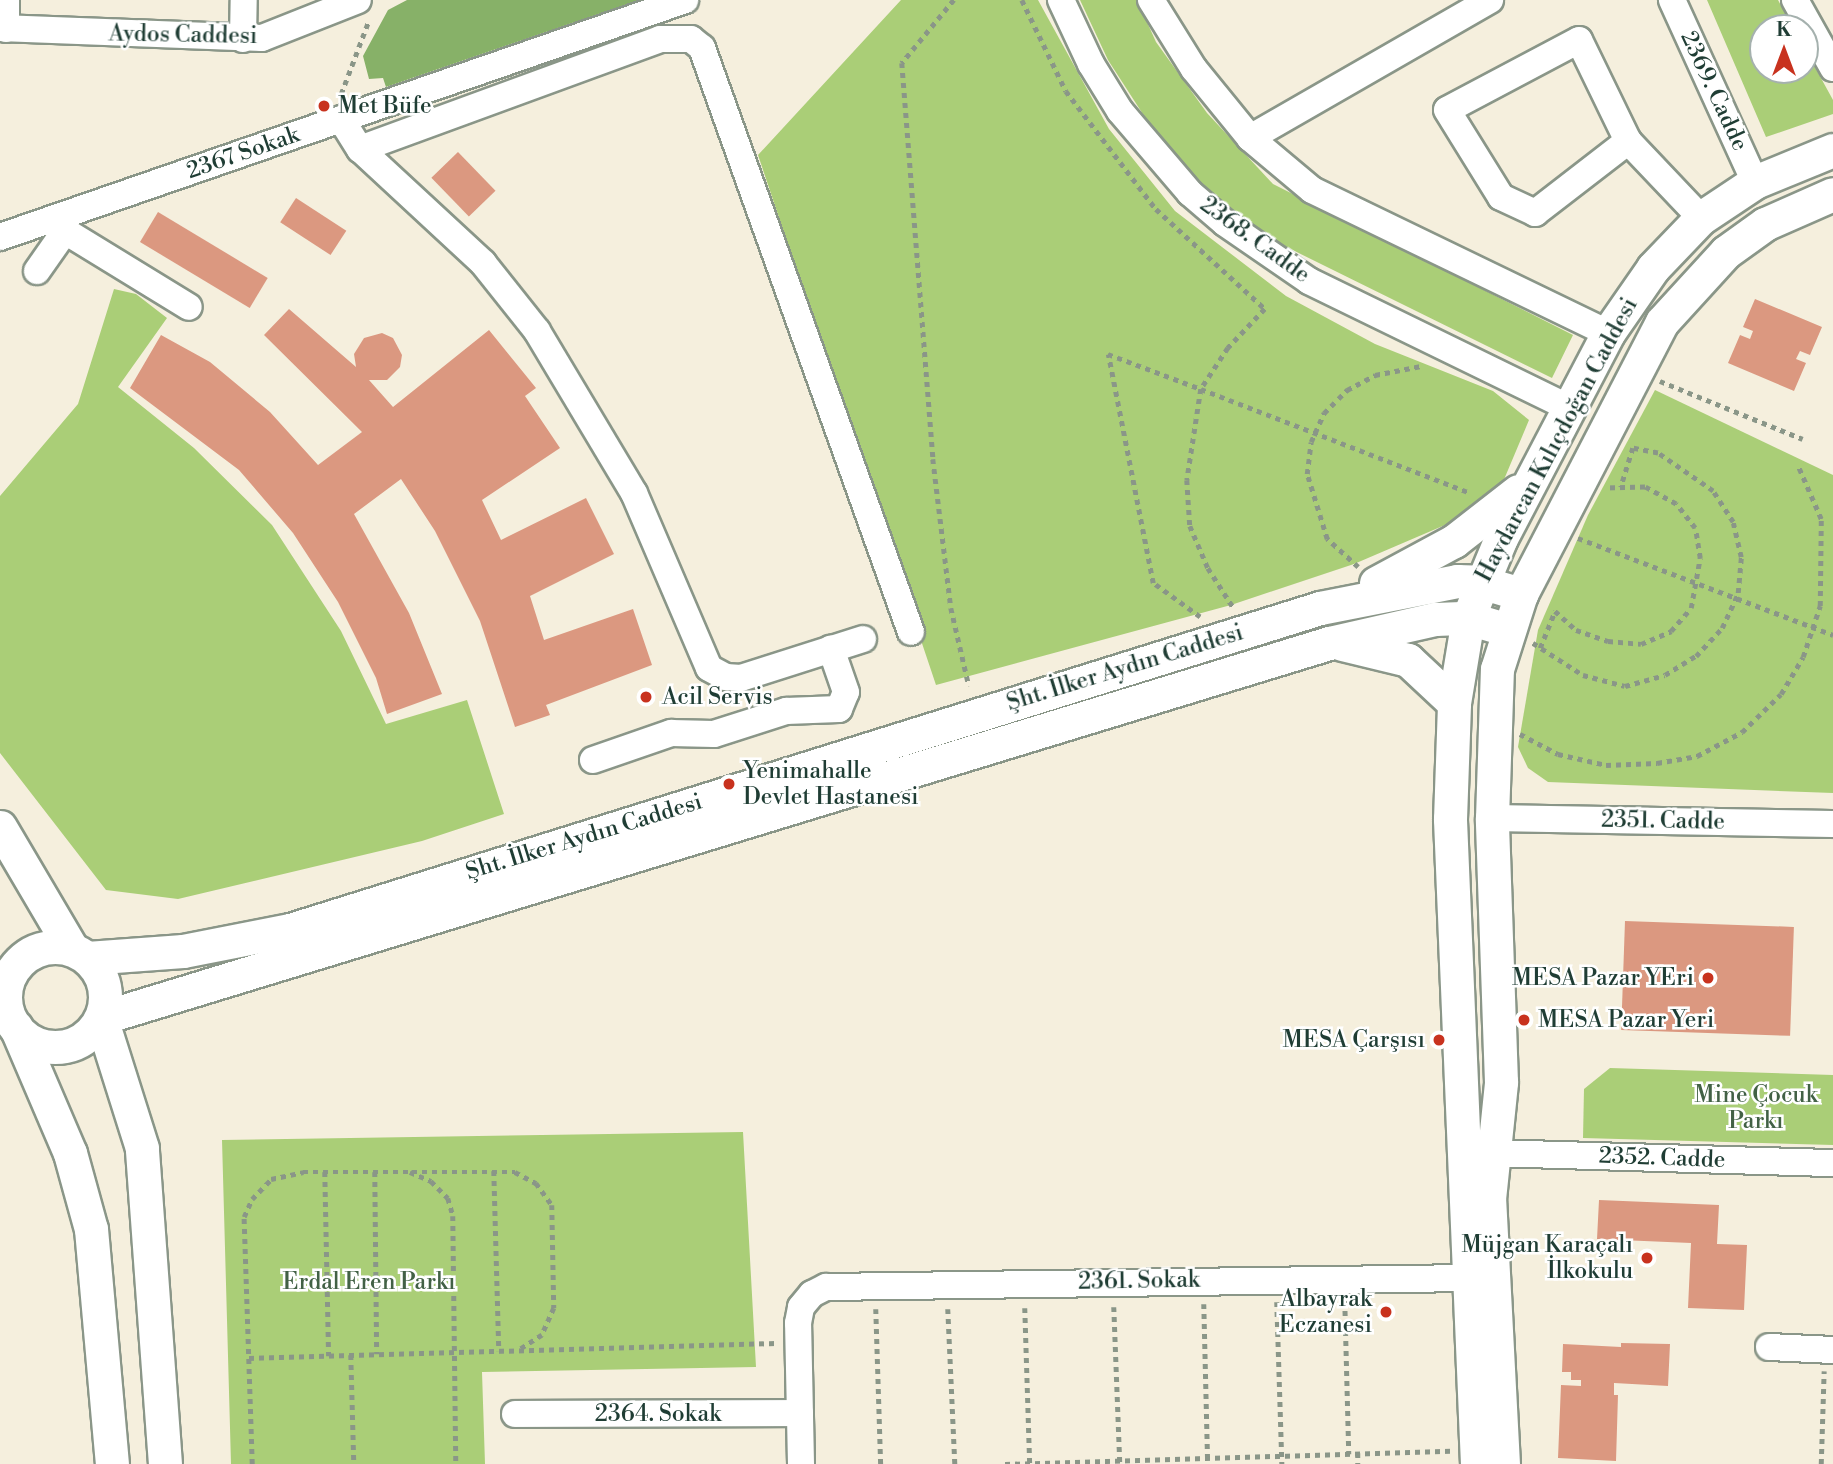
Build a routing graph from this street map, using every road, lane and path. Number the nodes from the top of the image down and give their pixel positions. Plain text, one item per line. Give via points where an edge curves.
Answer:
1 (6, 0) edge
2 (244, 0) edge
3 (685, 0) edge
4 (954, 0) edge
5 (1022, 0) edge
6 (1061, 0) edge
7 (1151, 0) edge
8 (1490, 0) edge
9 (1672, 0) edge
10 (1796, 0) edge
11 (365, 6) edge
12 (3, 29) edge
13 (243, 39) junction
14 (1833, 68) edge
15 (335, 121) junction
16 (1251, 138) junction
17 (1628, 141) junction
18 (360, 149) junction
19 (1833, 150) edge
20 (1755, 182) junction
21 (1833, 194) edge
22 (1701, 218) junction
23 (60, 224) junction
24 (0, 237) edge
25 (37, 271) dead end
26 (189, 307) dead end
27 (1608, 333) junction
28 (1421, 366) dead end
29 (1633, 370) junction
30 (1200, 389) junction
31 (1569, 408) junction
32 (1315, 433) junction
33 (1803, 439) dead end
34 (1798, 466) dead end
35 (1533, 478) junction
36 (1621, 487) junction
37 (1600, 488) dead end
38 (1481, 497) dead end
39 (1569, 535) dead end
40 (1362, 569) dead end
41 (1480, 582) junction
42 (1698, 584) junction
43 (1521, 594) junction
44 (1736, 598) junction
45 (1320, 608) junction
46 (1235, 611) dead end
47 (1468, 618) junction
48 (1203, 619) dead end
49 (1813, 627) junction
50 (911, 632) dead end
51 (1515, 634) junction
52 (1833, 635) edge
53 (863, 639) dead end
54 (1329, 643) junction
55 (1540, 648) junction
56 (831, 649) junction
57 (969, 686) dead end
58 (1454, 703) junction
59 (1507, 728) dead end
60 (593, 760) dead end
61 (1492, 818) junction
62 (1450, 819) junction
63 (1833, 824) edge
64 (621, 826) junction
65 (0, 827) edge
66 (631, 858) junction
67 (80, 954) junction
68 (3, 986) edge
69 (101, 1018) junction
70 (16, 1027) junction
71 (1492, 1153) junction
72 (1833, 1163) edge
73 (494, 1171) junction
74 (325, 1172) junction
75 (375, 1172) junction
76 (410, 1172) junction
77 (1469, 1278) junction
78 (1345, 1279) junction
79 (1276, 1280) junction
80 (1203, 1281) junction
81 (1113, 1282) junction
82 (947, 1283) junction
83 (1024, 1283) junction
84 (875, 1284) junction
85 (799, 1343) junction
86 (1769, 1348) dead end
87 (518, 1350) junction
88 (1829, 1350) edge
89 (499, 1351) junction
90 (455, 1352) junction
91 (377, 1354) junction
92 (351, 1355) junction
93 (328, 1356) junction
94 (249, 1358) junction
95 (800, 1413) junction
96 (515, 1414) dead end
97 (1358, 1453) junction
98 (1349, 1454) junction
99 (1282, 1456) junction
100 (1485, 1459) edge
101 (1208, 1461) edge
102 (1119, 1462) edge
103 (112, 1464) edge
104 (165, 1464) edge
105 (252, 1464) edge
106 (354, 1464) edge
107 (456, 1464) edge
108 (801, 1464) edge
109 (881, 1464) edge
110 (955, 1464) edge
111 (1004, 1464) edge
112 (1030, 1464) edge
113 (1282, 1464) edge
114 (1359, 1464) edge
115 (1821, 1464) edge

1 - 12 street
2 - 13 street
3 - 15 street, 2367 Sokak
4 - 57 path via 902,62 933,459 951,608
5 - 30 path via 1066,91 1156,209 1265,309 1228,348
6 - 31 street, 2368. Cadde via 1120,111 1190,193 1225,223 1309,281
7 - 16 street via 1194,69
8 - 16 street
9 - 20 street, 2369. Cadde
10 - 14 street
11 - 13 street, Aydos Caddesi via 278,36
11 - 15 path
12 - 13 street, Aydos Caddesi
15 - 18 street
15 - 23 street, 2367 Sokak
16 - 27 street via 1312,190
17 - 17 street via 1579,40 1447,110 1502,197 1535,214
17 - 22 street
18 - 50 street via 660,39 691,39 702,48
18 - 56 street via 483,263 537,331 634,494 709,668 726,677 741,678
19 - 20 main road, Haydarcan Kılıçdoğan Caddesi
20 - 22 main road, Haydarcan Kılıçdoğan Caddesi
21 - 29 main road, Haydarcan Kılıçdoğan Caddesi via 1765,224 1726,252 1678,299
22 - 27 main road, Haydarcan Kılıçdoğan Caddesi via 1653,268
23 - 24 street, 2367 Sokak
23 - 25 street
23 - 26 street
27 - 31 main road, Haydarcan Kılıçdoğan Caddesi
28 - 32 path via 1386,372 1347,390 1324,413
29 - 33 path
29 - 43 main road, Haydarcan Kılıçdoğan Caddesi
30 - 32 path
30 - 46 path via 1187,480 1190,526 1208,568
30 - 48 path via 1108,354 1153,583
31 - 35 main road, Haydarcan Kılıçdoğan Caddesi
32 - 38 path
32 - 40 path via 1307,474 1314,506 1327,539
34 - 49 path via 1821,519 1820,606
35 - 41 main road, Haydarcan Kılıçdoğan Caddesi
35 - 45 main road via 1454,541
36 - 37 path
36 - 42 path via 1645,487 1676,504 1689,520 1695,528 1700,558
36 - 44 path via 1633,448 1658,453 1713,491 1733,522 1741,557
39 - 42 path
41 - 43 main road, Şht. İlker Aydın Caddesi
41 - 45 main road, Şht. İlker Aydın Caddesi via 1429,584
41 - 47 main road, Haydarcan Kılıçdoğan Caddesi
42 - 44 path
42 - 55 path via 1691,608 1671,631 1641,644 1608,641 1576,630 1555,611
43 - 51 main road, Haydarcan Kılıçdoğan Caddesi
44 - 49 path
44 - 55 path via 1723,628 1696,656 1665,675 1625,686 1583,675
45 - 64 main road, Şht. İlker Aydın Caddesi
47 - 51 main road
47 - 54 main road, Şht. İlker Aydın Caddesi via 1404,623
47 - 58 main road, Haydarcan Kılıçdoğan Caddesi
49 - 52 path
49 - 59 path via 1803,657 1781,694 1742,732 1697,756 1657,764 1606,765 1558,754
51 - 55 path
51 - 61 main road, Haydarcan Kılıçdoğan Caddesi via 1497,669
53 - 56 street
54 - 58 main road via 1360,645 1408,660
54 - 66 main road, Şht. İlker Aydın Caddesi
56 - 60 street via 846,692 839,709 786,711 714,734 671,733
58 - 62 main road, Haydarcan Kılıçdoğan Caddesi
61 - 62 main road
61 - 63 street, 2351. Cadde
61 - 71 main road, Haydarcan Kılıçdoğan Caddesi via 1501,1082
62 - 77 main road, Haydarcan Kılıçdoğan Caddesi
64 - 66 main road
64 - 67 main road, Şht. İlker Aydın Caddesi via 290,930 183,951
65 - 67 main road
66 - 69 main road, Şht. İlker Aydın Caddesi
67 - 68 main road via 39,949 13,969
67 - 69 main road via 105,986
68 - 70 main road
69 - 70 main road via 92,1032 63,1047 30,1041
69 - 104 main road via 142,1149
70 - 103 main road via 70,1153 91,1230
71 - 72 street, 2352. Cadde
71 - 100 main road, Haydarcan Kılıçdoğan Caddesi
73 - 76 path
73 - 87 path via 514,1172 536,1183 552,1205 554,1308 542,1335
73 - 89 path
74 - 75 path
74 - 93 path
74 - 94 path via 271,1179 252,1199 244,1217
75 - 76 path
75 - 91 path
76 - 90 path via 431,1181 448,1198 453,1216
77 - 78 street, 2361. Sokak
77 - 100 main road, Haydarcan Kılıçdoğan Caddesi
78 - 79 street, 2361. Sokak
78 - 98 path
79 - 80 street, 2361. Sokak
79 - 99 path
80 - 81 street, 2361. Sokak
80 - 101 path
81 - 83 street, 2361. Sokak
81 - 102 path
82 - 83 street, 2361. Sokak
82 - 84 street, 2361. Sokak
82 - 110 path
83 - 112 path
84 - 85 street, 2361. Sokak via 835,1286 812,1294 801,1307
84 - 109 path
85 - 87 path
85 - 95 street
86 - 88 street
87 - 89 path
88 - 115 path
89 - 90 path
90 - 91 path
90 - 107 path
91 - 92 path
92 - 93 path
92 - 106 path
93 - 94 path
94 - 105 path
95 - 96 street, 2364. Sokak
95 - 108 street
97 - 98 path
97 - 100 path
97 - 114 path
98 - 99 path
99 - 101 path
99 - 113 path
101 - 102 path
102 - 112 path
111 - 112 path

